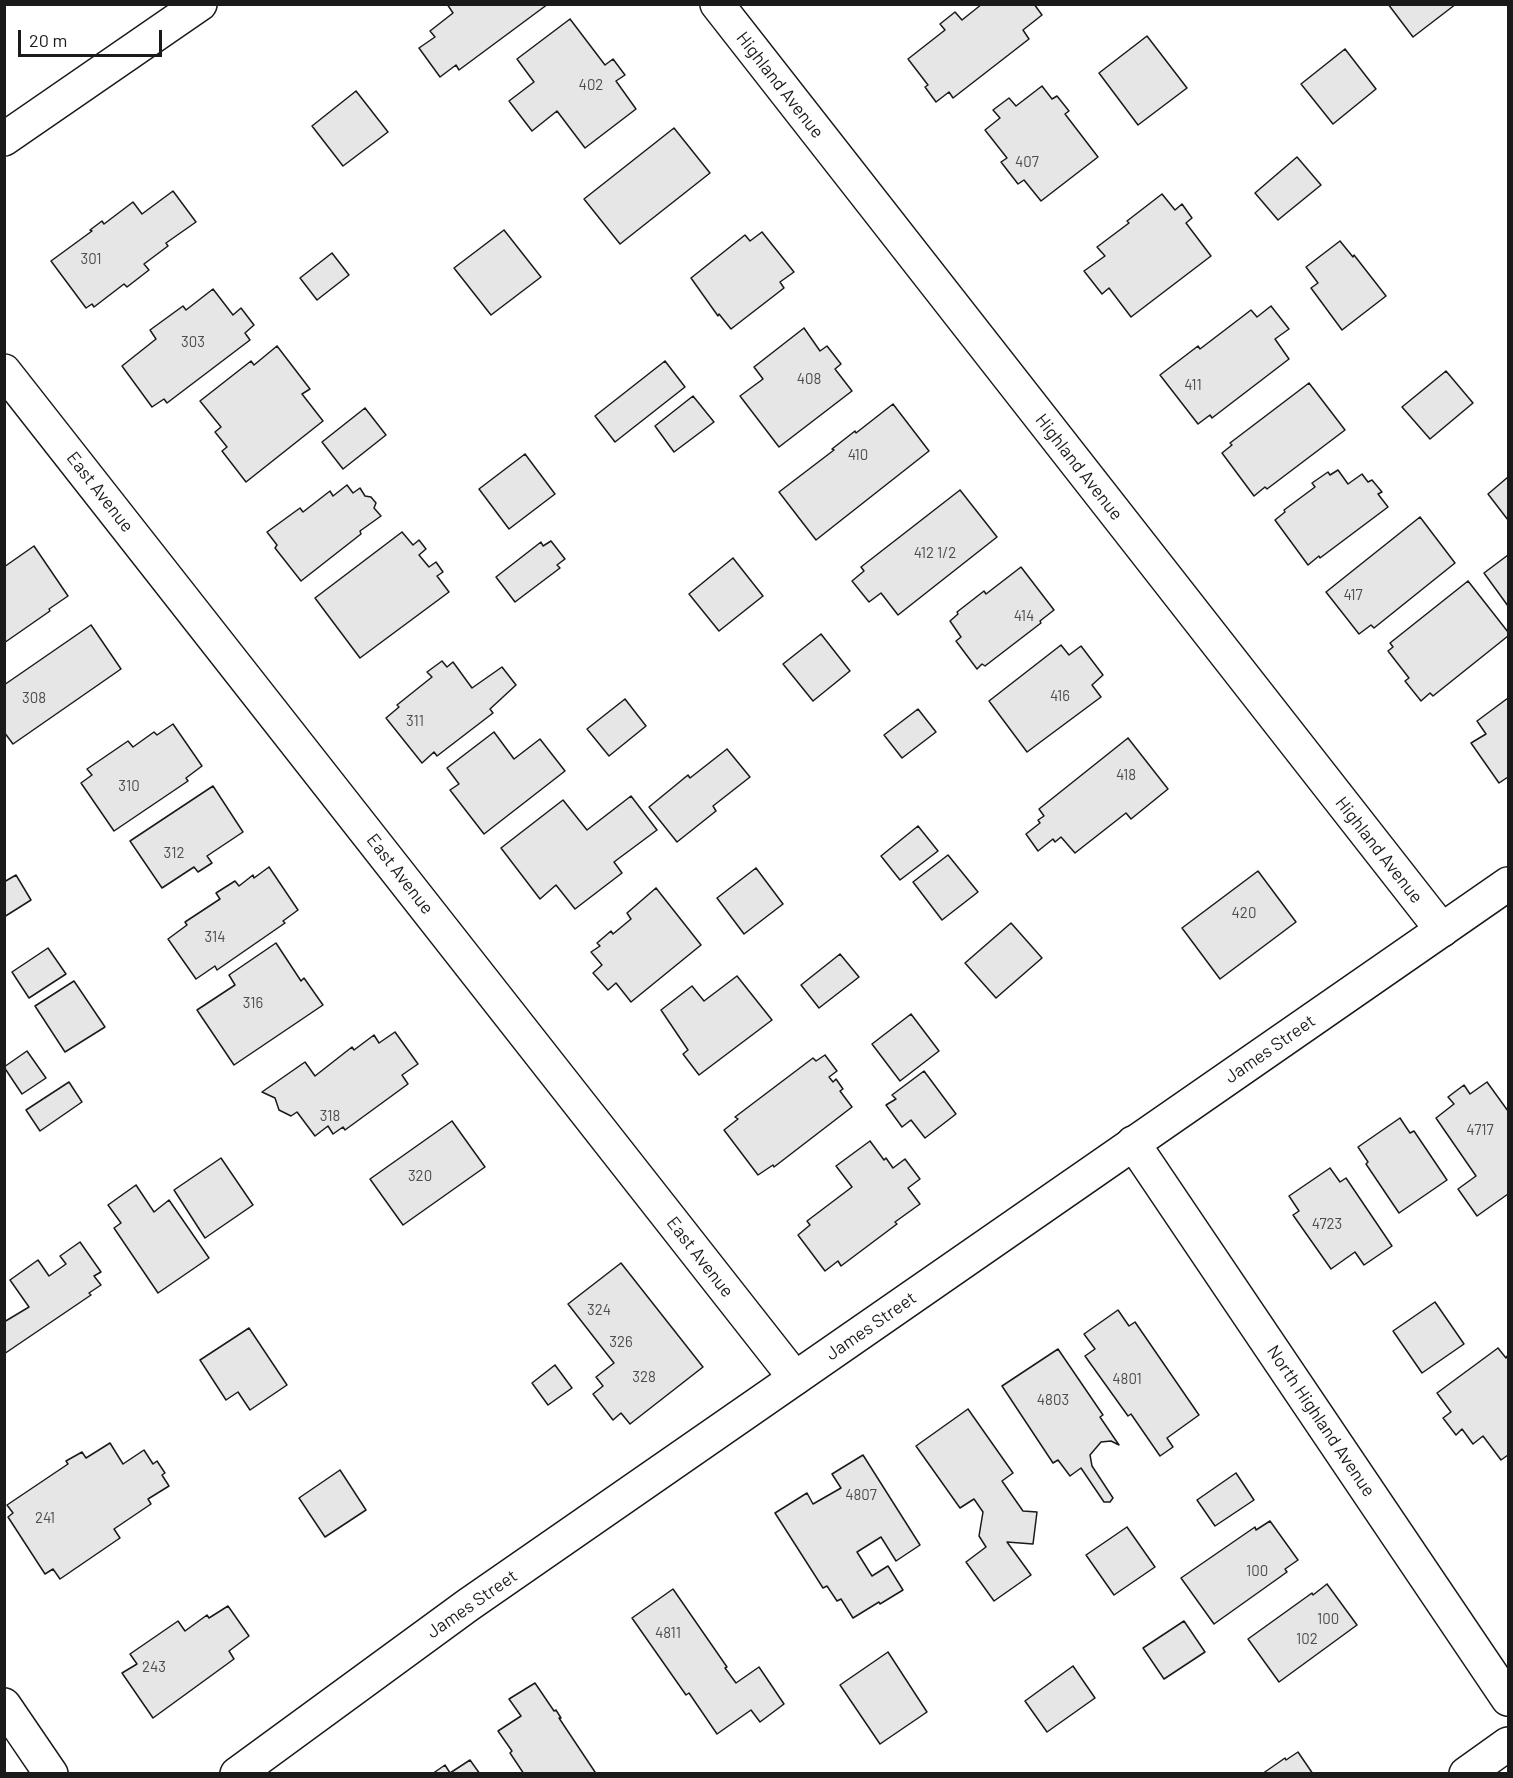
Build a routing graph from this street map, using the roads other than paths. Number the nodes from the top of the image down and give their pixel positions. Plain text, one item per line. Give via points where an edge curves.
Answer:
1 (200, 4) edge
2 (717, 4) edge
3 (4, 139) edge
4 (4, 370) edge
5 (1509, 884) edge
6 (1442, 930) junction
7 (1133, 1143) junction
8 (795, 1378) junction
9 (1509, 1698) edge
10 (4, 1705) edge
11 (1509, 1744) edge
12 (51, 1773) edge
13 (237, 1773) edge
14 (1466, 1773) edge

1 - 3 street
2 - 6 street, Highland Avenue
4 - 8 street, East Avenue
5 - 6 street, James Street
6 - 7 street, James Street
7 - 8 street, James Street
7 - 9 street, North Highland Avenue
8 - 13 street, James Street via 468,1605
10 - 12 street
11 - 14 street

